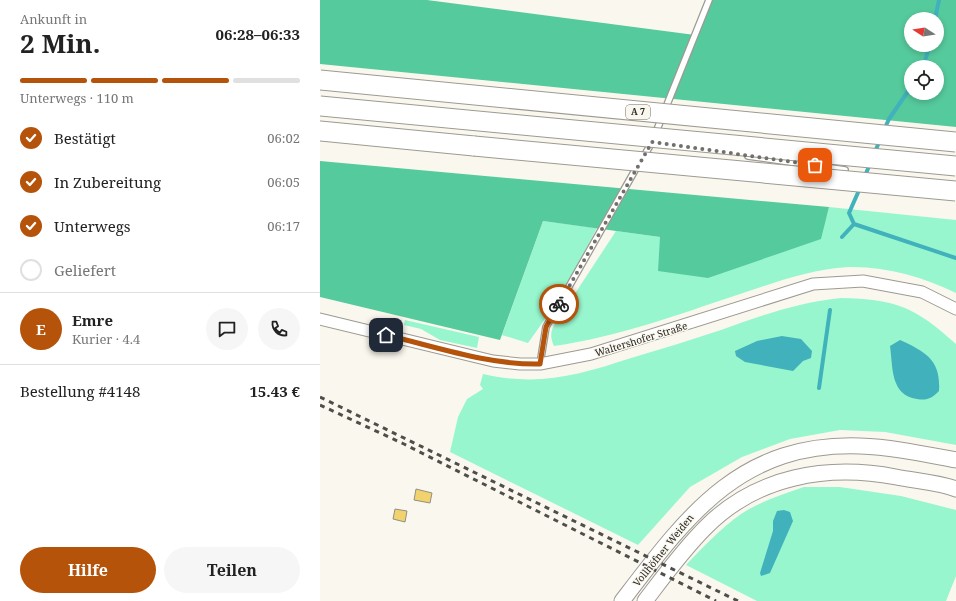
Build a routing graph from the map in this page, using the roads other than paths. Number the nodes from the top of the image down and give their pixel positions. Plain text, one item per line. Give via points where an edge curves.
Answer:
1 (709, 0) edge
2 (320, 80) edge
3 (320, 106) edge
4 (414, 122) dead end
5 (320, 131) edge
6 (652, 142) junction
7 (956, 142) edge
8 (706, 149) dead end
9 (745, 155) dead end
10 (956, 166) edge
11 (845, 170) dead end
12 (956, 190) edge
13 (956, 310) edge
14 (320, 319) edge
15 (540, 364) junction
16 (956, 460) edge
17 (956, 489) edge
18 (622, 601) edge
19 (645, 601) edge

1 - 6 lane
2 - 7 highway, A 7, bridge
3 - 10 highway, bridge
4 - 6 lane
5 - 12 highway, bridge
6 - 8 lane
6 - 15 lane via 546,327
9 - 11 lane
13 - 15 street, Waltershofer Straße via 922,292 863,281 813,284 591,354
14 - 15 street, Waltershofer Straße via 493,361
16 - 18 main road, Vollhöfner Weiden via 877,446 852,446 813,449 768,462 734,479 698,508
17 - 19 main road, Vollhöfner Weiden via 894,476 853,471 819,472 775,484 746,497 717,517 687,548

